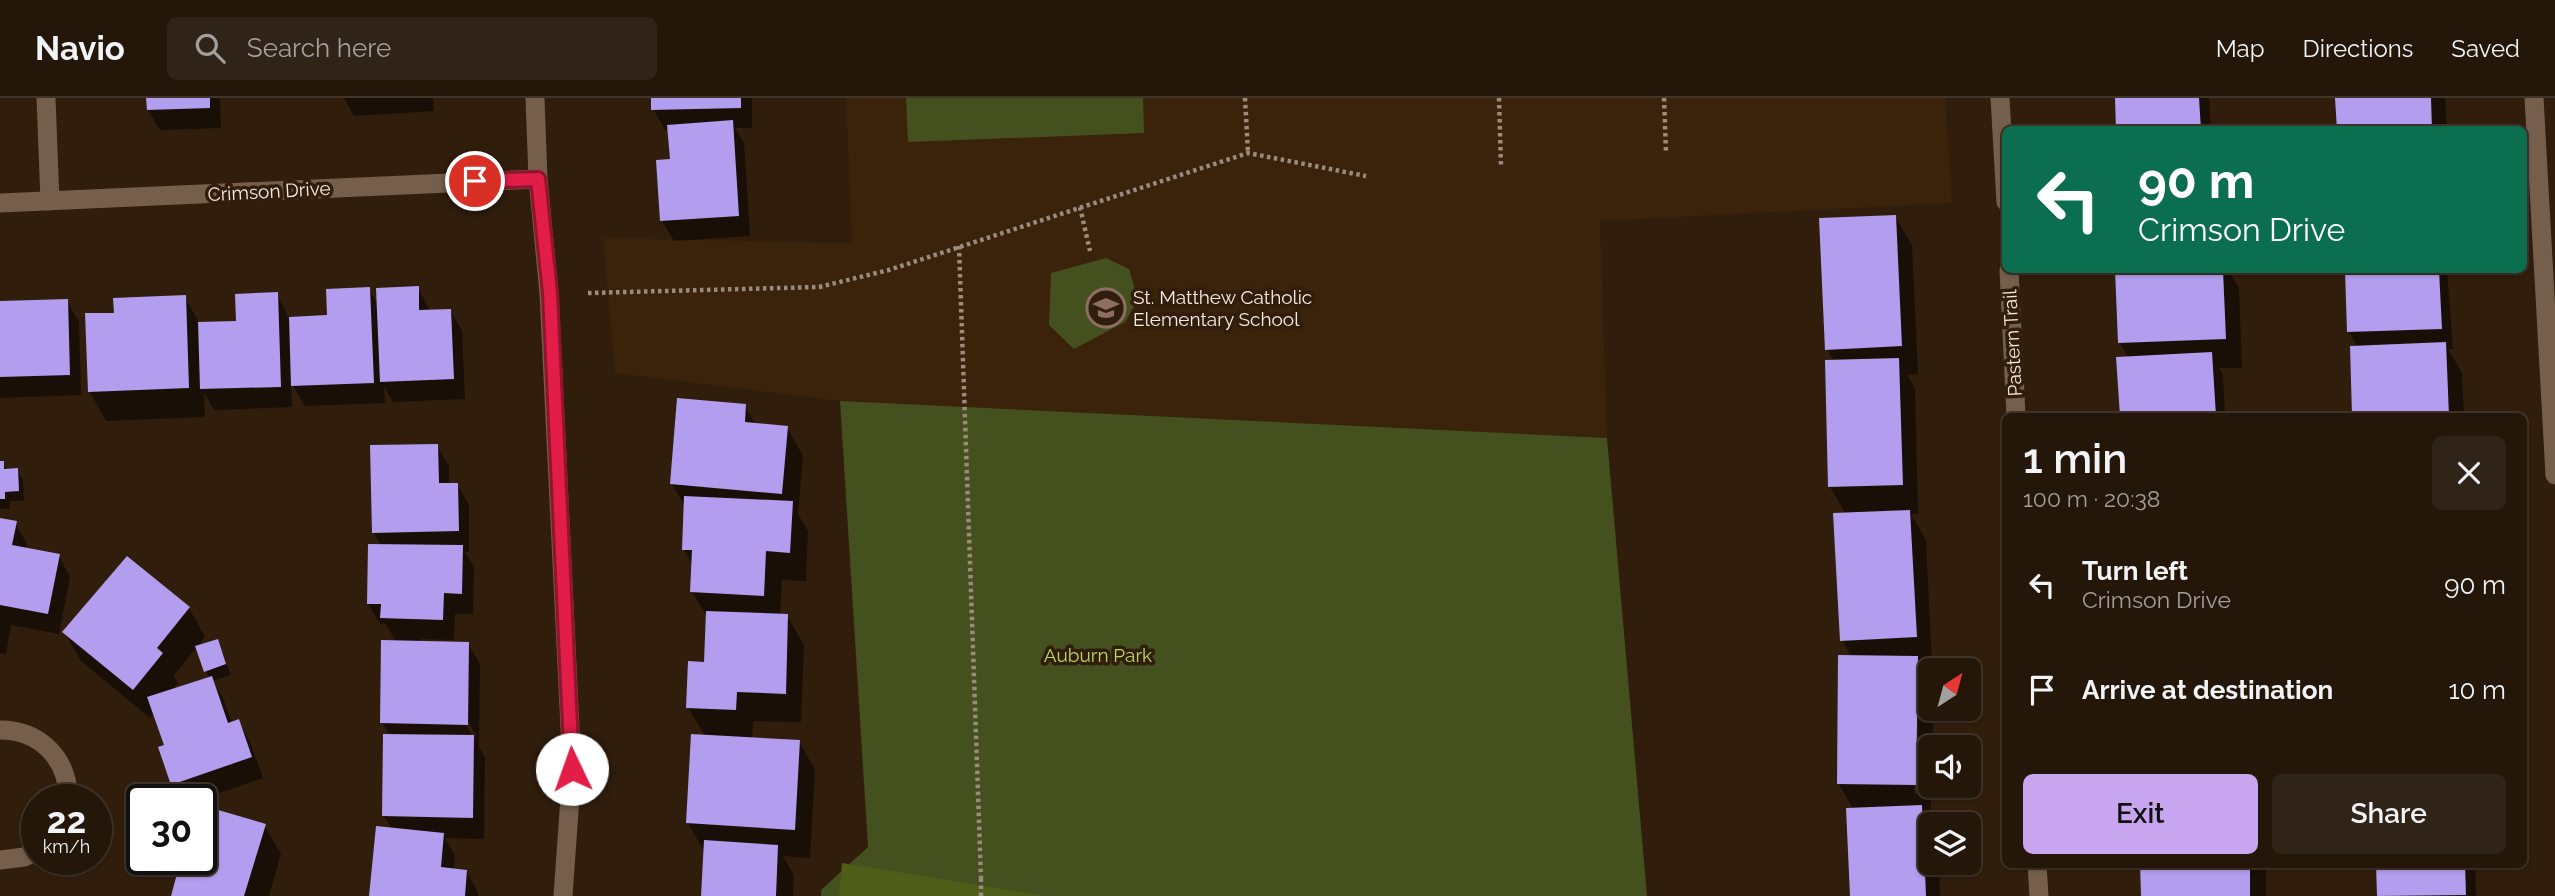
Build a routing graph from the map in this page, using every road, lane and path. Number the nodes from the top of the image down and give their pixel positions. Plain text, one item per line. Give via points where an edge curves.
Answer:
1 (46, 98) edge
2 (535, 98) edge
3 (1245, 98) edge
4 (1499, 98) edge
5 (1664, 98) edge
6 (2000, 98) edge
7 (2534, 98) edge
8 (2002, 133) edge
9 (1248, 153) junction
10 (1666, 153) dead end
11 (1501, 166) dead end
12 (1366, 176) dead end
13 (538, 179) junction
14 (50, 201) junction
15 (0, 203) edge
16 (1080, 207) junction
17 (959, 246) junction
18 (1090, 251) dead end
19 (2009, 273) edge
20 (588, 293) dead end
21 (2016, 413) edge
22 (2555, 475) edge
23 (0, 730) edge
24 (67, 784) edge
25 (21, 857) edge
26 (0, 860) edge
27 (2037, 868) edge
28 (981, 872) dead end
29 (981, 879) junction
30 (563, 896) edge
31 (981, 896) edge
32 (2039, 896) edge

1 - 14 street
2 - 13 street
3 - 9 path
4 - 11 path
5 - 10 path
6 - 8 street
7 - 22 street
9 - 12 path
9 - 16 path
13 - 14 street, Crimson Drive
13 - 30 street via 550,293 572,769
14 - 15 street, Crimson Drive
16 - 17 path
16 - 18 path
17 - 20 path via 819,287
17 - 29 path
19 - 21 street, Pastern Trail
23 - 24 street via 34,737 63,766
25 - 26 street
27 - 32 street
28 - 29 path
29 - 31 path

